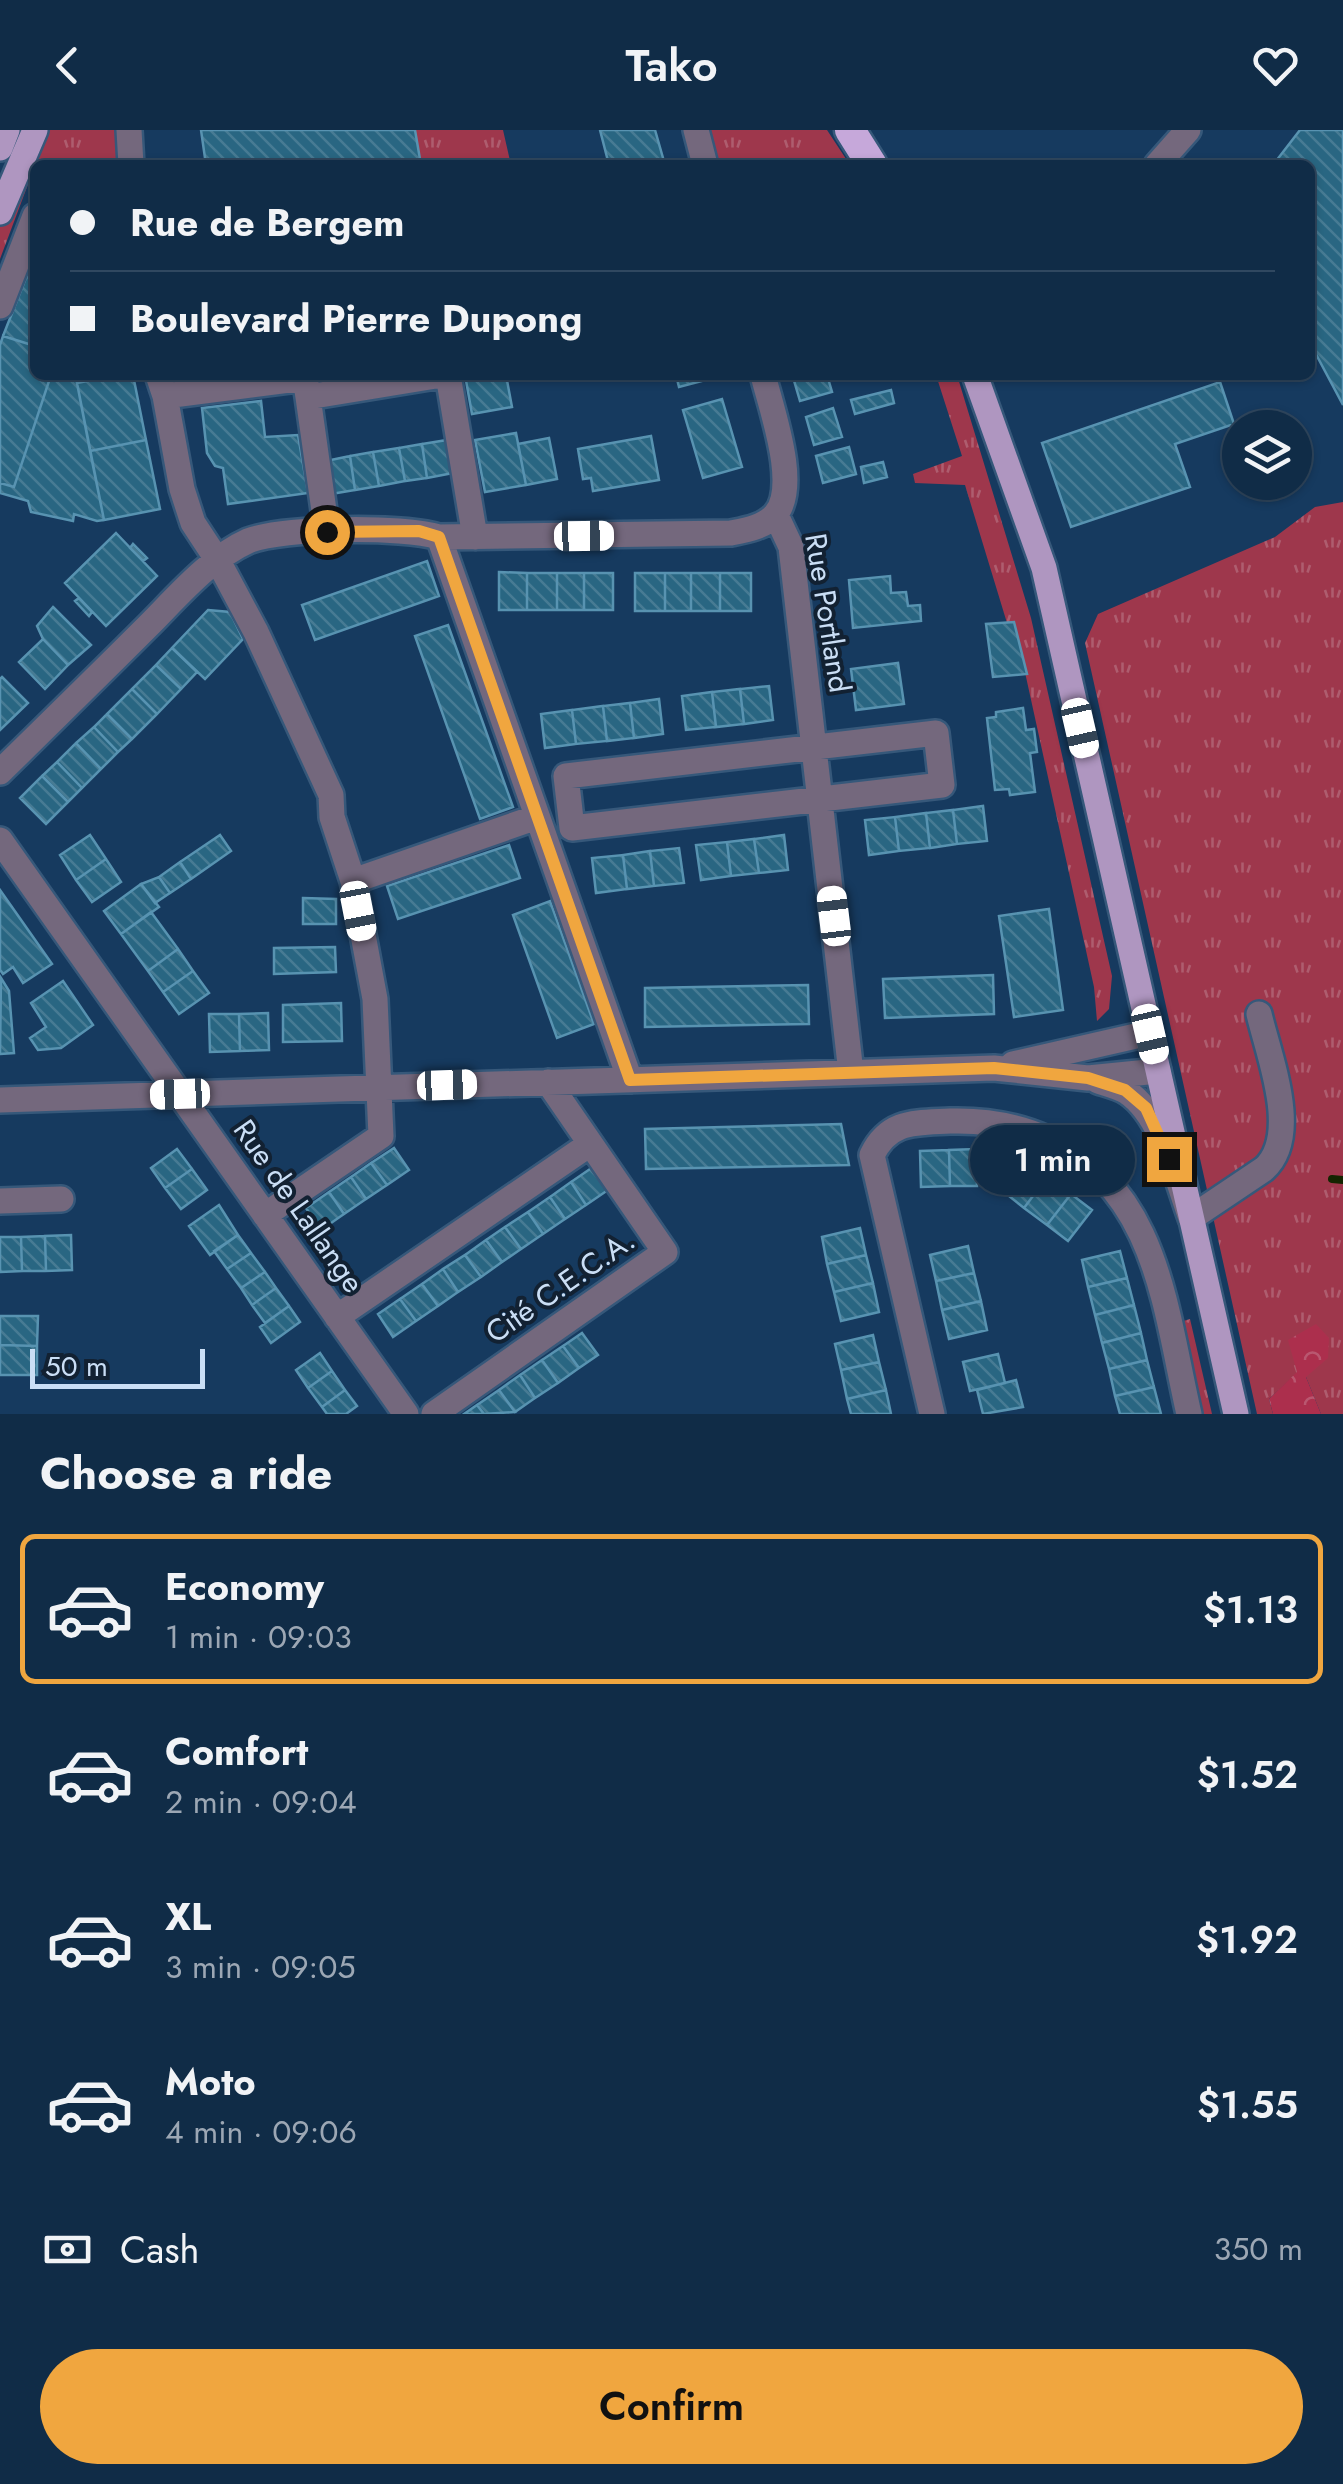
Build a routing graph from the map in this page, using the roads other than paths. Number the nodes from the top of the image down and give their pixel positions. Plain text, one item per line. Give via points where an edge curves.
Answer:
1 (7, 130) edge
2 (23, 130) edge
3 (35, 130) edge
4 (129, 130) edge
5 (696, 130) edge
6 (850, 130) edge
7 (1188, 130) edge
8 (0, 148) edge
9 (125, 160) edge
10 (704, 160) edge
11 (869, 160) edge
12 (1161, 160) edge
13 (4, 201) edge
14 (30, 229) edge
15 (0, 306) edge
16 (269, 380) edge
17 (305, 380) edge
18 (414, 380) edge
19 (446, 380) edge
20 (764, 380) edge
21 (982, 380) edge
22 (162, 386) edge
23 (308, 397) junction
24 (776, 515) junction
25 (327, 532) junction
26 (439, 537) junction
27 (475, 537) junction
28 (218, 561) junction
29 (815, 748) junction
30 (0, 772) edge
31 (821, 799) junction
32 (537, 817) junction
33 (0, 840) edge
34 (353, 881) junction
35 (1258, 1014) dead end
36 (1150, 1034) junction
37 (994, 1068) junction
38 (1158, 1070) junction
39 (852, 1072) junction
40 (1088, 1078) junction
41 (630, 1080) junction
42 (548, 1082) junction
43 (379, 1087) junction
44 (180, 1094) junction
45 (0, 1100) edge
46 (590, 1144) junction
47 (61, 1200) dead end
48 (0, 1202) edge
49 (265, 1215) junction
50 (1192, 1218) junction
51 (337, 1317) junction
52 (406, 1414) edge
53 (434, 1414) edge
54 (932, 1414) edge
55 (1189, 1414) edge
56 (1236, 1414) edge

1 - 8 main road
2 - 13 main road
3 - 13 main road
4 - 9 street
5 - 10 street
6 - 11 highway
7 - 12 street
14 - 15 street
16 - 22 street
17 - 23 street
18 - 23 street
19 - 27 street
20 - 24 street, Rue Portland via 785,469
21 - 36 main road via 1044,568
22 - 28 street via 182,489 193,523
23 - 25 street
24 - 27 street via 731,534
24 - 29 street, Rue Portland via 790,547
25 - 26 street via 419,531
25 - 28 street via 247,542
26 - 27 street
26 - 32 street
28 - 30 street
28 - 34 street via 332,795 332,817
29 - 31 street, Rue Portland
29 - 31 street via 936,734 942,784
29 - 31 street via 566,776 572,828
31 - 39 street, Rue Portland
32 - 34 street
32 - 41 street
33 - 44 street, Rue de Lallange
34 - 43 street via 375,1000
35 - 50 street via 1282,1116 1281,1145 1264,1170
36 - 37 street
36 - 38 main road
37 - 39 street
37 - 40 street
38 - 40 street
38 - 50 main road
39 - 41 street
40 - 50 street via 1125,1090 1146,1108
41 - 42 street
42 - 43 street
42 - 46 street, Cité C.E.C.A.
43 - 44 street
43 - 49 street via 380,1136
44 - 45 street
44 - 49 street, Rue de Lallange
46 - 51 street
46 - 53 street, Cité C.E.C.A. via 666,1252
47 - 48 street
49 - 51 street, Rue de Lallange
50 - 56 main road
51 - 52 street, Rue de Lallange
54 - 55 street via 872,1154 881,1136 908,1123 964,1120 1018,1126 1066,1148 1111,1182 1156,1268

